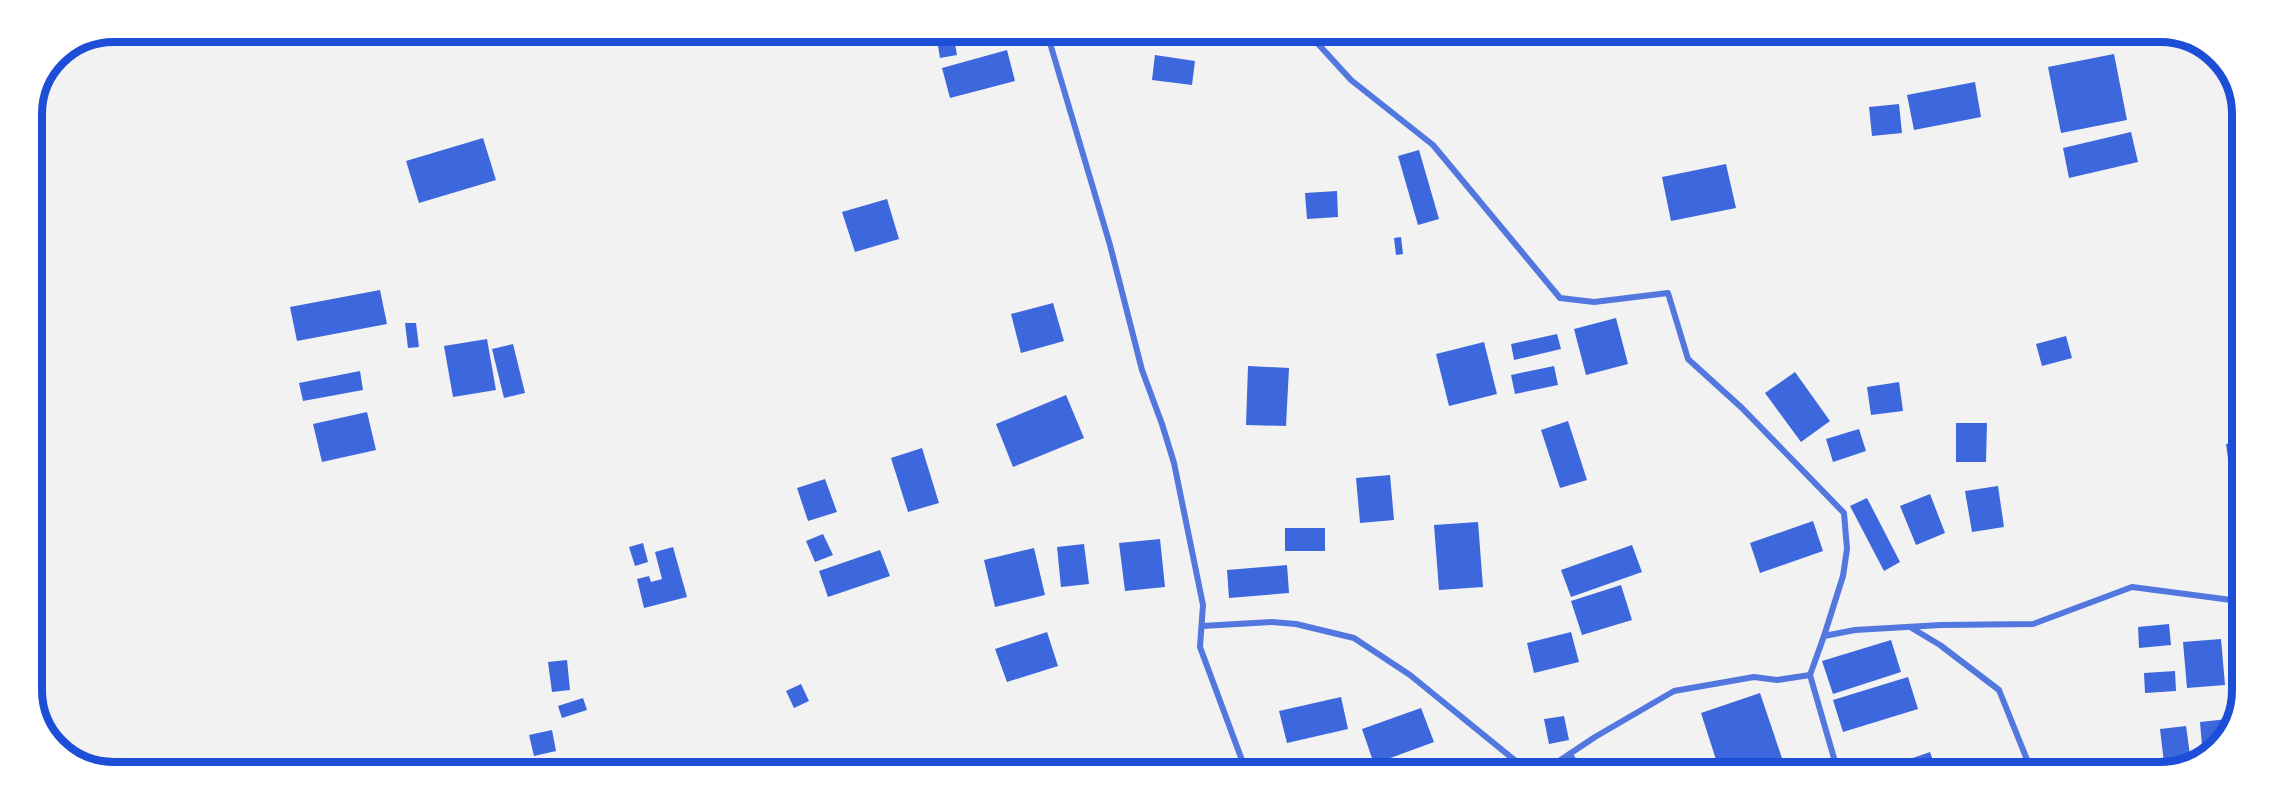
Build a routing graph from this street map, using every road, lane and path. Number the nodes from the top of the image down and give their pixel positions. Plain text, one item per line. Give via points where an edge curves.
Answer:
1 (1050, 42) edge
2 (1316, 42) edge
3 (2232, 600) edge
4 (1202, 626) junction
5 (1910, 627) junction
6 (1824, 636) junction
7 (1810, 675) junction
8 (1570, 754) junction
9 (1243, 762) edge
10 (1517, 762) edge
11 (1558, 762) edge
12 (1574, 762) edge
13 (1835, 762) edge
14 (2028, 762) edge

1 - 4 street via 1110,245 1142,370 1174,463 1203,605
2 - 6 street via 1351,80 1433,145 1560,298 1594,302 1668,293 1688,359 1742,408 1844,513 1848,549
3 - 5 street via 2132,587 2033,624
4 - 9 street via 1200,647
4 - 10 street via 1272,622 1354,638 1410,675
5 - 6 street
5 - 14 street via 1999,690
6 - 7 street
7 - 8 street via 1777,680 1754,677 1674,691
7 - 13 street
8 - 11 street
8 - 12 street

